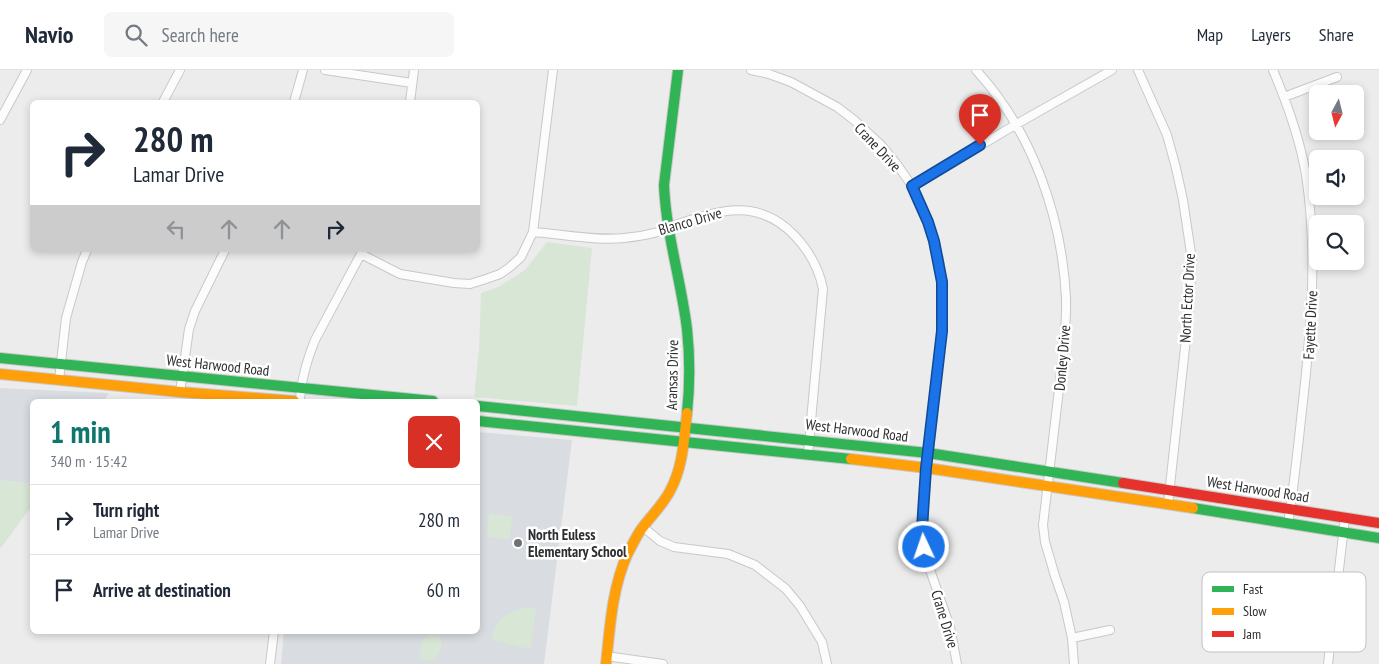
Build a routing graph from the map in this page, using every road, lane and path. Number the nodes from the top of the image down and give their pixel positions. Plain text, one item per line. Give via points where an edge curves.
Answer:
1 (27, 70) edge
2 (180, 70) edge
3 (303, 70) edge
4 (324, 70) edge
5 (414, 70) edge
6 (553, 70) edge
7 (678, 70) edge
8 (751, 70) edge
9 (976, 70) edge
10 (1112, 70) edge
11 (1138, 70) edge
12 (1273, 70) edge
13 (1337, 77) dead end
14 (412, 83) junction
15 (1284, 97) junction
16 (164, 100) edge
17 (295, 100) edge
18 (410, 100) edge
19 (0, 120) edge
20 (1014, 125) junction
21 (912, 186) junction
22 (668, 227) junction
23 (533, 232) junction
24 (86, 252) edge
25 (224, 252) edge
26 (362, 252) edge
27 (0, 358) edge
28 (61, 364) junction
29 (0, 374) edge
30 (181, 376) junction
31 (59, 380) junction
32 (301, 388) junction
33 (180, 392) junction
34 (269, 399) edge
35 (300, 399) edge
36 (405, 399) edge
37 (480, 406) edge
38 (480, 421) edge
39 (686, 427) junction
40 (809, 440) junction
41 (684, 442) junction
42 (928, 453) junction
43 (808, 454) junction
44 (926, 468) junction
45 (1049, 473) junction
46 (1047, 487) junction
47 (1170, 490) junction
48 (1168, 504) junction
49 (1290, 510) junction
50 (1346, 518) junction
51 (1379, 523) edge
52 (1288, 524) junction
53 (643, 527) junction
54 (1344, 532) junction
55 (1379, 538) edge
56 (1339, 572) edge
57 (1110, 630) dead end
58 (274, 634) edge
59 (1072, 638) junction
60 (606, 660) edge
61 (270, 664) edge
62 (663, 664) edge
63 (827, 664) edge
64 (957, 664) edge
65 (1074, 664) edge

1 - 19 street
2 - 16 street
3 - 17 street
4 - 14 street
5 - 14 street
6 - 23 street
7 - 22 main road, Aransas Drive via 664,185
8 - 21 street, Crane Drive via 791,82 837,107 881,145
9 - 20 street, Donley Drive via 1002,103
10 - 20 street
11 - 47 street, North Ector Drive via 1167,135 1183,200 1192,260
12 - 15 street, Fayette Drive
13 - 15 street
14 - 18 street
15 - 49 street, Fayette Drive via 1305,174 1312,272 1310,343
20 - 21 street
20 - 45 street, Donley Drive via 1039,171 1049,200 1063,268 1066,300 1064,348
21 - 42 street, Crane Drive via 934,241 942,282 942,331
22 - 23 street, Blanco Drive via 624,238
22 - 39 main road, Aransas Drive via 688,335 690,385
22 - 40 street, Blanco Drive via 726,210 756,212 783,225 810,255 823,289
23 - 26 street via 521,256 510,267 500,274 470,284 400,274
24 - 28 street via 66,318
25 - 30 street via 195,310
26 - 32 street via 315,340
27 - 28 main road, West Harwood Road
28 - 30 main road, West Harwood Road
28 - 31 street
29 - 31 main road, West Harwood Road
30 - 32 main road, West Harwood Road
30 - 33 street
31 - 33 main road, West Harwood Road
32 - 35 street
32 - 36 main road, West Harwood Road
33 - 34 main road, West Harwood Road
37 - 39 main road, West Harwood Road
38 - 41 main road, West Harwood Road
39 - 40 main road, West Harwood Road
39 - 41 main road, Aransas Drive
40 - 42 main road, West Harwood Road
40 - 43 street, Blanco Drive
41 - 43 main road, West Harwood Road
41 - 53 main road, Aransas Drive via 673,484
42 - 44 street, Crane Drive
42 - 45 main road, West Harwood Road
43 - 44 main road, West Harwood Road
44 - 46 main road, West Harwood Road
44 - 64 street, Crane Drive via 924,547 950,627
45 - 46 street, Donley Drive
45 - 47 main road, West Harwood Road
46 - 48 main road, West Harwood Road
46 - 59 street, Donley Drive via 1045,542
47 - 48 street, North Ector Drive
47 - 49 main road, West Harwood Road
48 - 52 main road, West Harwood Road
49 - 50 main road, West Harwood Road
49 - 52 street, Fayette Drive
50 - 51 main road, West Harwood Road
50 - 54 street
52 - 54 main road, West Harwood Road
53 - 60 main road, Aransas Drive via 619,577
53 - 63 street via 660,541 674,547 728,554 755,565 786,589 800,606 822,642
54 - 55 main road, West Harwood Road
54 - 56 street
57 - 59 street
58 - 61 street
59 - 65 street, Donley Drive
60 - 62 street

